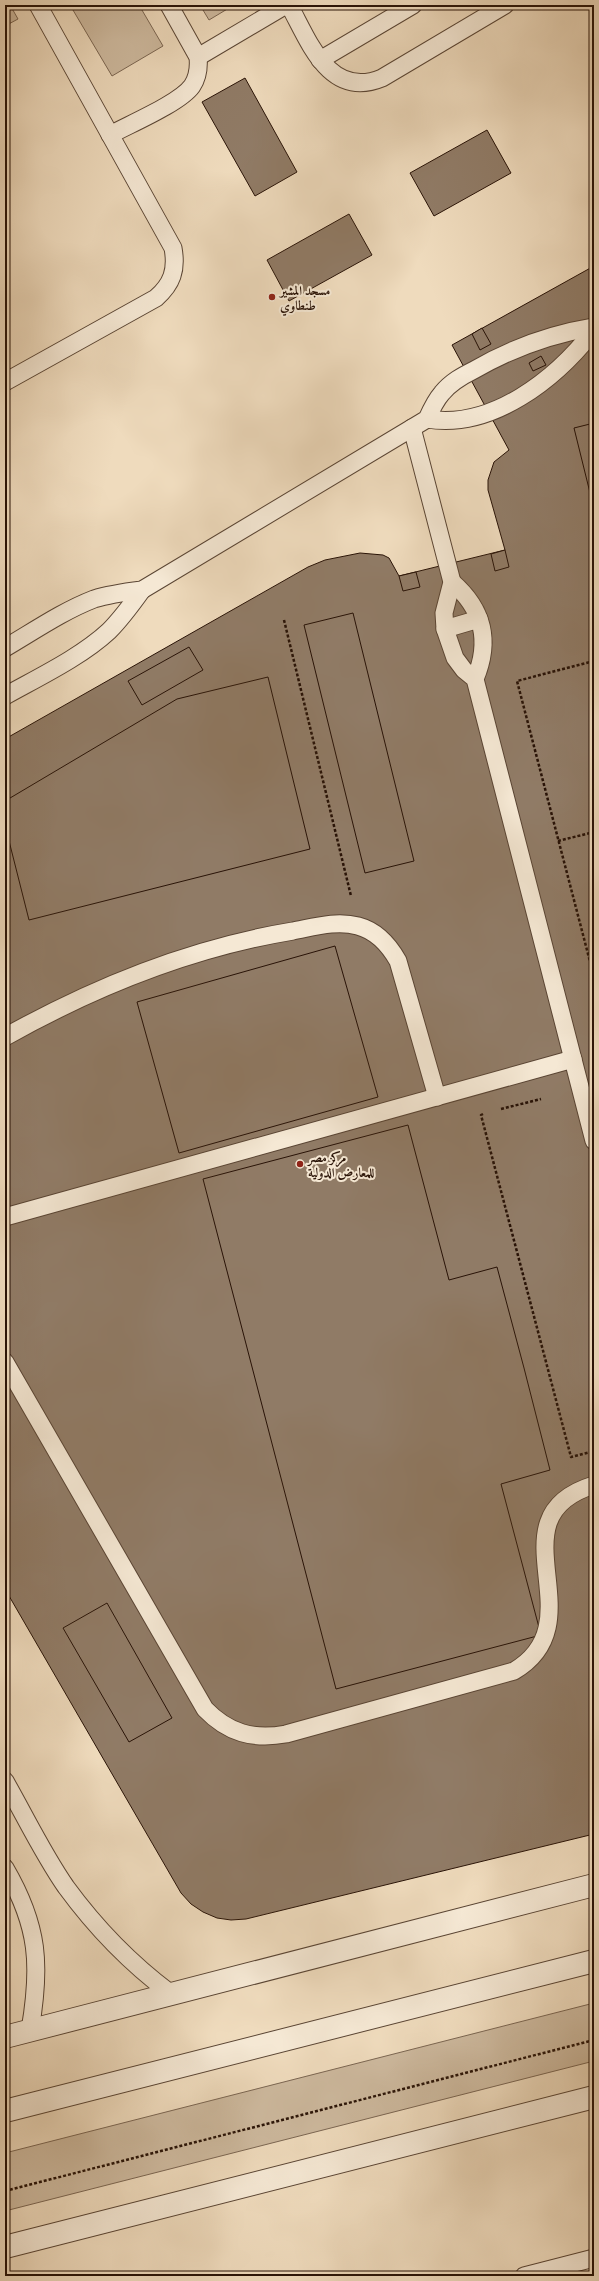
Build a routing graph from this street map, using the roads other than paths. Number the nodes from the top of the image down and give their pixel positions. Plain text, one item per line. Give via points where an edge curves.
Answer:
1 (38, 5) edge
2 (169, 5) edge
3 (287, 5) edge
4 (413, 5) edge
5 (505, 5) edge
6 (198, 57) junction
7 (320, 60) junction
8 (110, 135) junction
9 (594, 327) edge
10 (594, 330) edge
11 (5, 382) edge
12 (420, 423) junction
13 (452, 582) junction
14 (142, 590) junction
15 (479, 619) junction
16 (445, 629) junction
17 (5, 648) edge
18 (475, 679) junction
19 (5, 696) edge
20 (5, 1037) edge
21 (573, 1059) junction
22 (437, 1097) junction
23 (594, 1141) edge
24 (5, 1217) edge
25 (5, 1362) edge
26 (594, 1485) edge
27 (5, 1781) edge
28 (5, 1868) edge
29 (594, 1885) edge
30 (594, 1960) edge
31 (170, 1993) junction
32 (30, 2030) junction
33 (5, 2037) edge
34 (594, 2097) edge
35 (5, 2111) edge
36 (5, 2247) edge
37 (594, 2258) edge
38 (524, 2276) edge

1 - 8 lane
2 - 6 lane
3 - 6 lane
3 - 7 lane
4 - 7 lane
5 - 7 lane via 372,82 342,80 325,68
6 - 8 lane via 198,72 187,91
8 - 11 lane via 173,248 175,259 171,282 156,298
9 - 12 lane via 552,335 488,362 454,381
10 - 12 lane via 549,377 509,402 474,418
12 - 13 lane
12 - 14 lane
13 - 15 lane via 464,593
13 - 16 lane via 444,613
14 - 17 lane via 95,599 73,608
14 - 19 lane via 109,631 89,647
15 - 16 lane
15 - 18 lane via 484,650
16 - 18 lane via 455,658
18 - 21 lane
20 - 22 lane via 99,988 152,967 206,950 261,936 331,924 359,926 382,939 398,961
21 - 22 lane
21 - 23 lane
22 - 24 lane
25 - 26 lane via 201,1703 216,1720 242,1734 271,1737 286,1734 514,1671 529,1664 542,1653 557,1623 559,1607 548,1536 551,1522 557,1508 567,1498
27 - 31 lane via 50,1860 84,1910 124,1954
28 - 32 lane via 23,1904 35,1945 36,1987
29 - 31 street
30 - 35 street
31 - 32 street
32 - 33 street
34 - 36 street
37 - 38 lane

